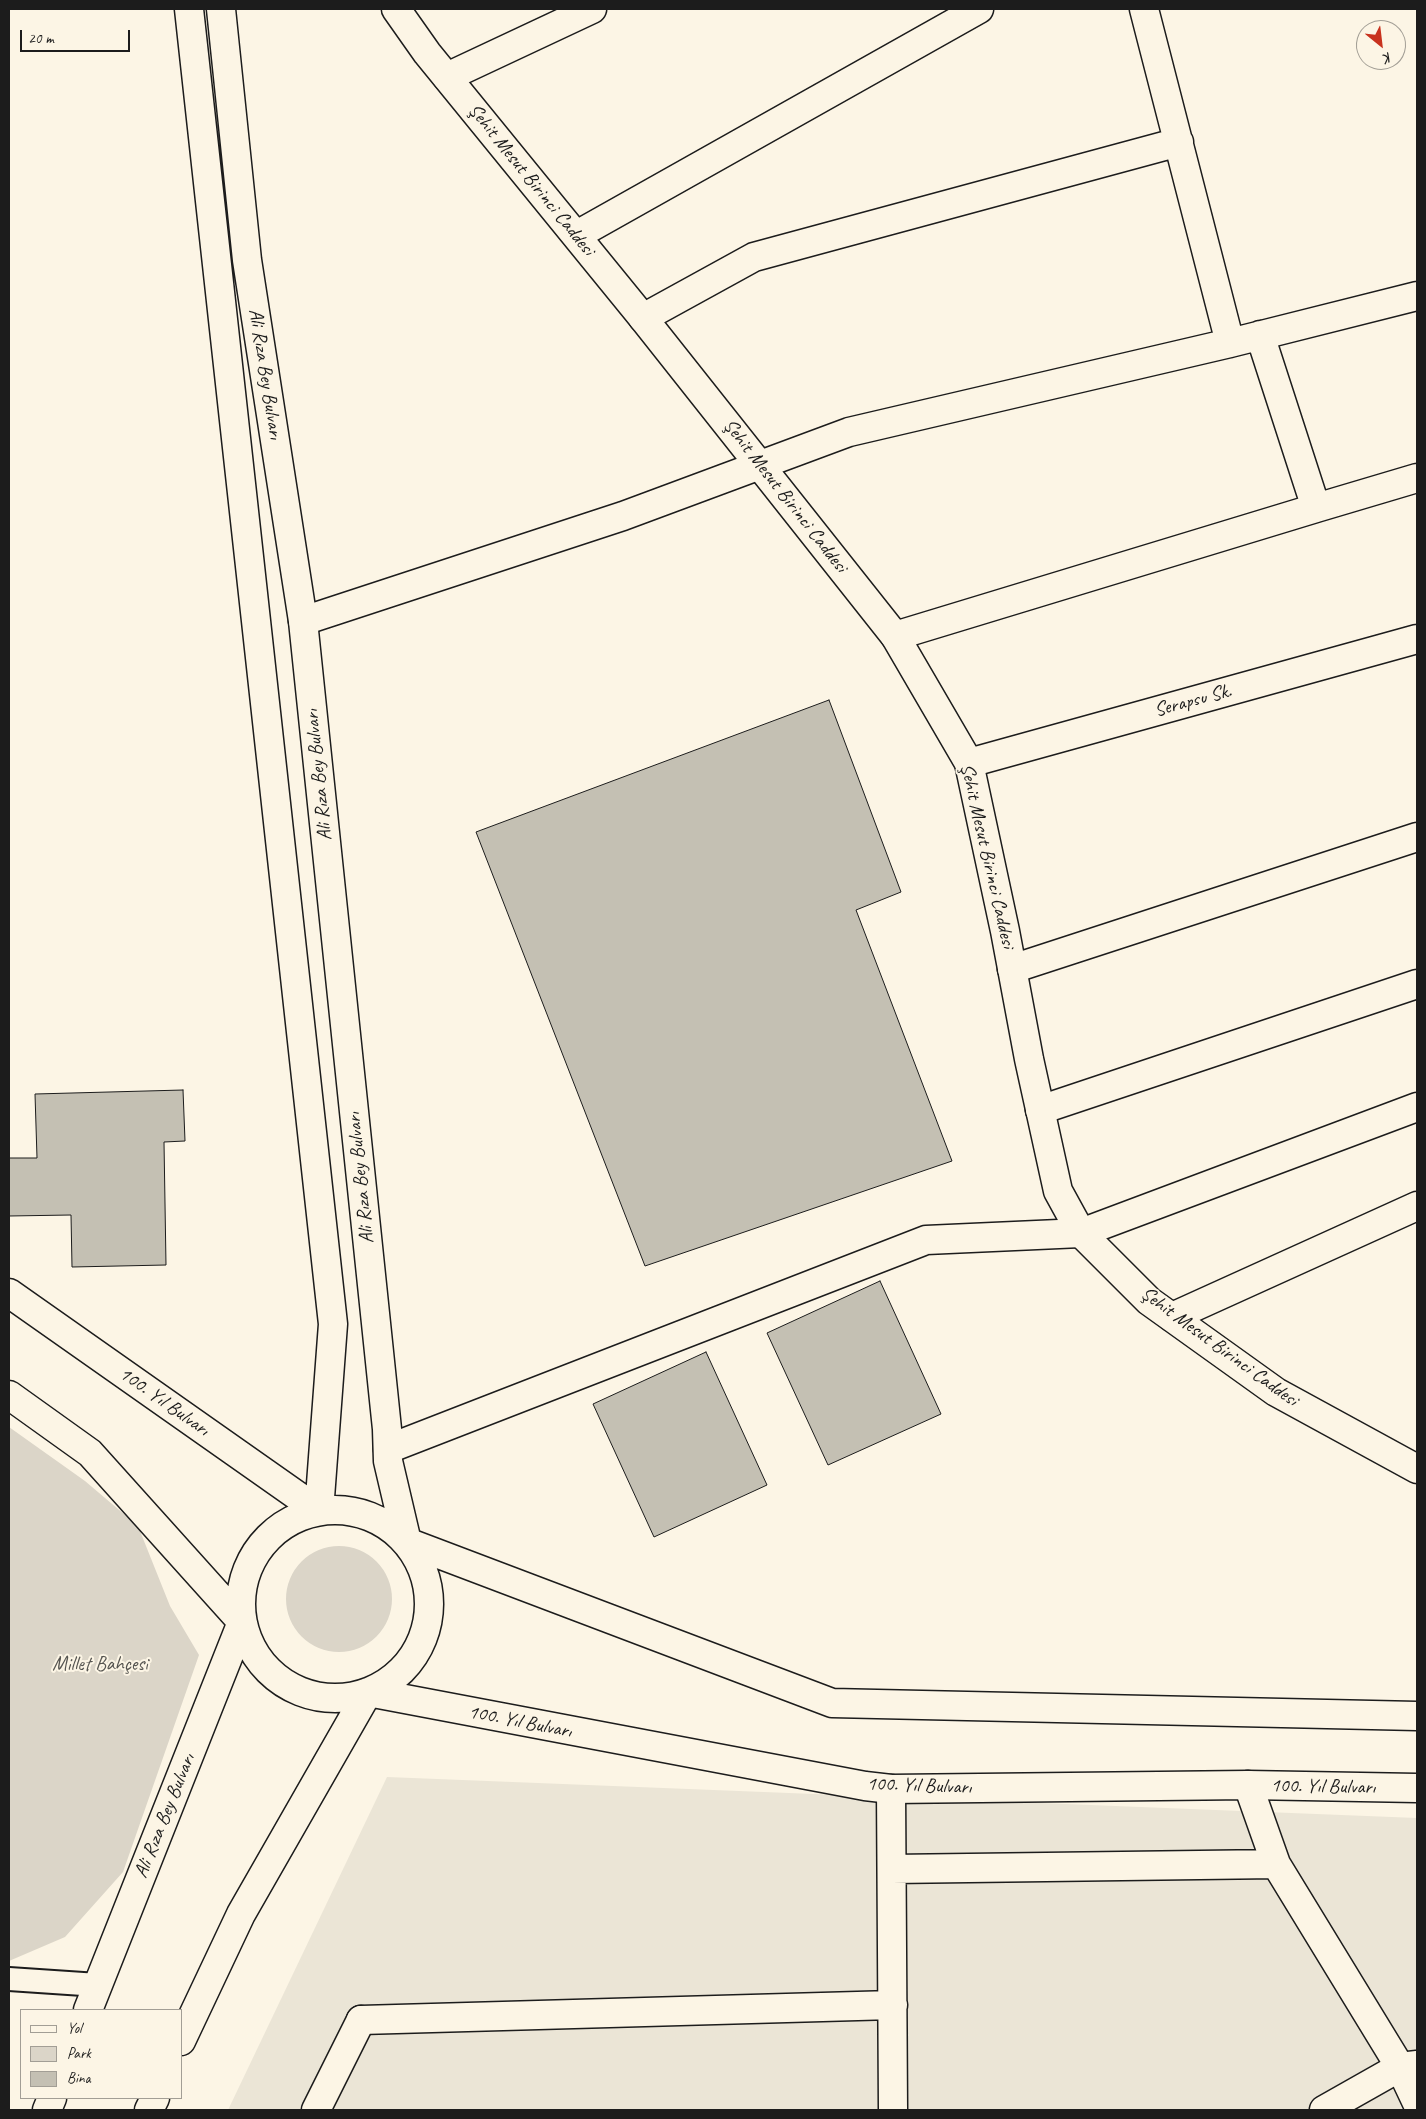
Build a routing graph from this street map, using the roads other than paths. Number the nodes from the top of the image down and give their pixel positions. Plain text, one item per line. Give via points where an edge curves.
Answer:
1 (189, 9) edge
2 (221, 9) edge
3 (396, 9) edge
4 (592, 9) edge
5 (979, 9) edge
6 (1144, 9) edge
7 (447, 77) junction
8 (1179, 142) junction
9 (577, 235) junction
10 (1417, 296) edge
11 (643, 318) junction
12 (1260, 335) junction
13 (1230, 343) junction
14 (760, 465) junction
15 (1417, 478) edge
16 (1316, 508) junction
17 (303, 621) junction
18 (895, 636) junction
19 (1417, 639) edge
20 (969, 763) junction
21 (1417, 837) edge
22 (1012, 969) junction
23 (1417, 984) edge
24 (1417, 1107) edge
25 (1040, 1110) junction
26 (1417, 1206) edge
27 (1081, 1233) junction
28 (9, 1293) edge
29 (1172, 1317) junction
30 (9, 1395) edge
31 (388, 1449) junction
32 (1417, 1469) edge
33 (319, 1510) junction
34 (407, 1542) junction
35 (242, 1622) junction
36 (368, 1692) junction
37 (1417, 1716) edge
38 (1248, 1785) junction
39 (1417, 1788) edge
40 (892, 1789) junction
41 (1276, 1864) junction
42 (892, 1869) junction
43 (9, 1979) edge
44 (98, 1985) junction
45 (893, 2005) junction
46 (88, 2009) edge
47 (182, 2039) edge
48 (1409, 2066) edge
49 (1417, 2103) edge
50 (316, 2110) edge
51 (893, 2110) edge
52 (1324, 2110) edge

1 - 33 main road, Ali Rıza Bey Bulvarı via 334,1324
2 - 17 main road, Ali Rıza Bey Bulvarı via 248,260
3 - 7 main road, Şehit Mesut Birinci Caddesi
4 - 7 main road
5 - 9 main road
6 - 8 main road
7 - 9 main road, Şehit Mesut Birinci Caddesi
8 - 11 main road via 754,257
8 - 13 main road
9 - 11 main road, Şehit Mesut Birinci Caddesi
10 - 12 main road
11 - 14 main road, Şehit Mesut Birinci Caddesi
12 - 13 main road
12 - 16 main road
13 - 14 main road via 849,432
14 - 17 main road via 623,516
14 - 18 main road, Şehit Mesut Birinci Caddesi
15 - 16 main road
16 - 18 main road
17 - 31 main road, Ali Rıza Bey Bulvarı
18 - 20 main road, Şehit Mesut Birinci Caddesi
19 - 20 main road, Serapsu Sk.
20 - 22 main road, Şehit Mesut Birinci Caddesi
21 - 22 main road
22 - 25 main road, Şehit Mesut Birinci Caddesi
23 - 25 main road
24 - 27 main road
25 - 27 main road, Şehit Mesut Birinci Caddesi via 1058,1191
26 - 29 main road
27 - 29 main road, Şehit Mesut Birinci Caddesi via 1149,1301
27 - 31 main road via 926,1240
28 - 33 main road, 100. Yıl Bulvarı
29 - 32 main road, Şehit Mesut Birinci Caddesi via 1276,1392
30 - 35 main road via 90,1453
31 - 34 main road, Ali Rıza Bey Bulvarı
33 - 34 main road via 344,1510 367,1515 389,1526
33 - 35 main road via 291,1520 267,1538 250,1563 240,1592
34 - 36 main road via 423,1568 430,1597 427,1627 415,1655 394,1677
34 - 37 main road via 832,1703
35 - 36 main road via 250,1648 267,1670 289,1687 314,1696 342,1698
35 - 44 main road, Ali Rıza Bey Bulvarı
36 - 40 main road, 100. Yıl Bulvarı via 835,1781
36 - 47 main road via 241,1914
38 - 39 main road, 100. Yıl Bulvarı
38 - 40 main road, 100. Yıl Bulvarı
38 - 41 main road
40 - 42 main road
41 - 42 main road
41 - 48 main road
42 - 45 main road
43 - 44 lane
44 - 46 main road, Ali Rıza Bey Bulvarı
45 - 50 main road via 361,2020
45 - 51 main road
48 - 49 main road
48 - 52 main road

